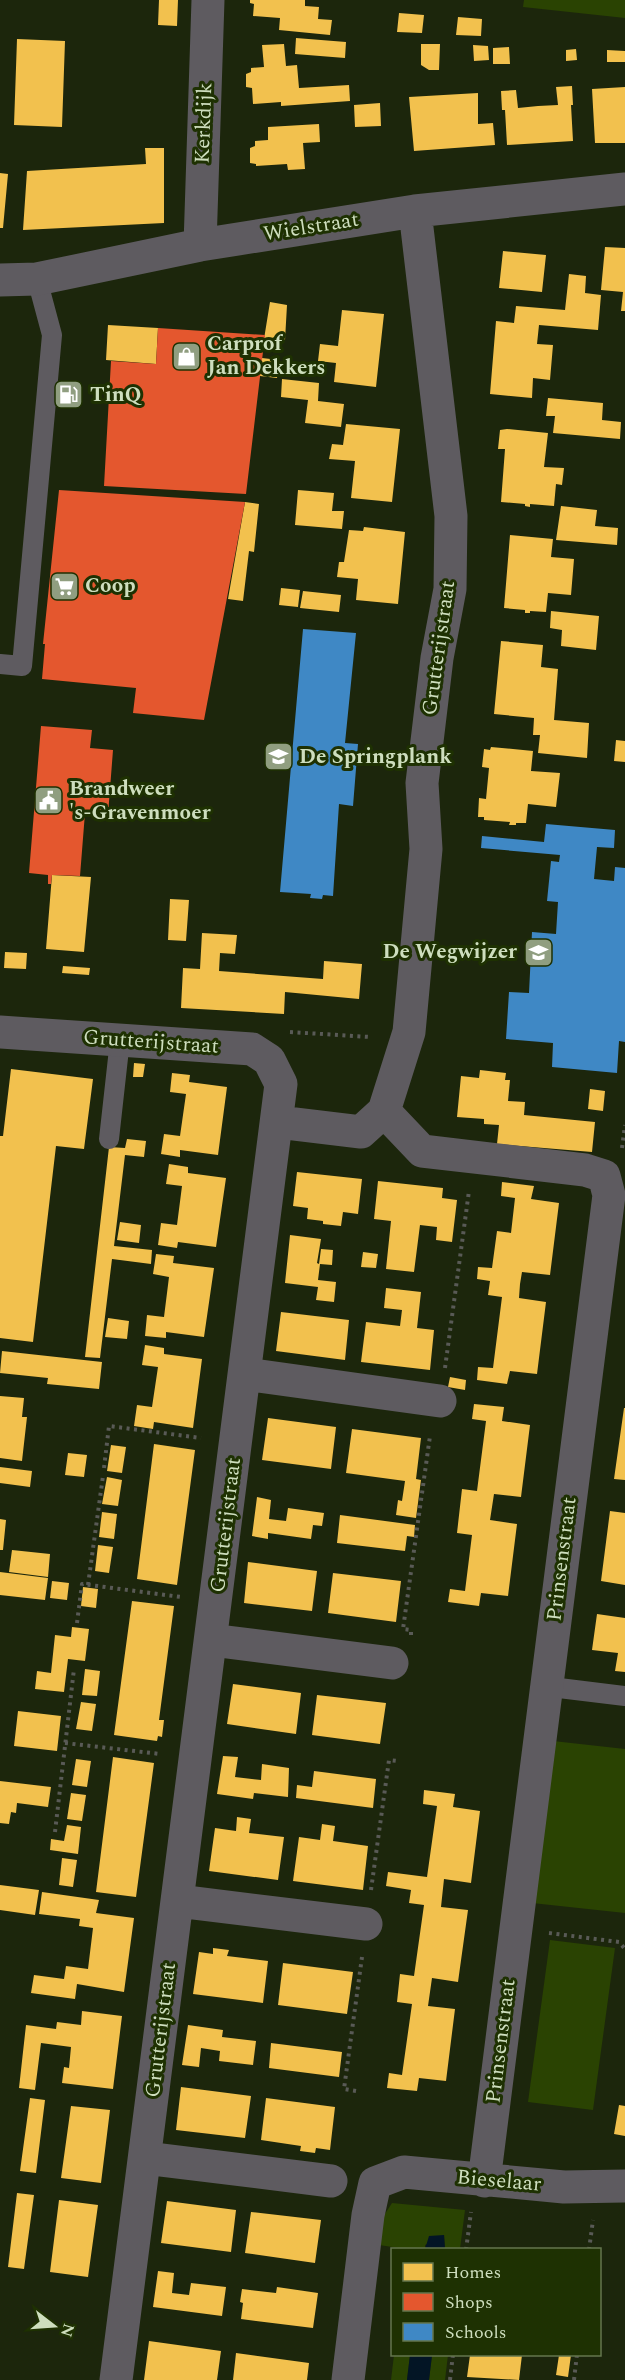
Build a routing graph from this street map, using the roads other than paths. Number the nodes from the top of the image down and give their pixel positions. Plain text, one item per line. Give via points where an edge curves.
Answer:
1 (208, 0) edge
2 (625, 189) edge
3 (415, 211) junction
4 (200, 245) junction
5 (37, 279) junction
6 (0, 280) edge
7 (0, 664) edge
8 (0, 1032) edge
9 (120, 1040) junction
10 (384, 1112) junction
11 (278, 1122) junction
12 (109, 1139) dead end
13 (245, 1374) junction
14 (441, 1401) dead end
15 (211, 1640) junction
16 (392, 1663) dead end
17 (559, 1688) dead end
18 (625, 1695) edge
19 (178, 1901) junction
20 (366, 1924) dead end
21 (145, 2158) junction
22 (331, 2181) dead end
23 (484, 2181) junction
24 (625, 2186) edge
25 (116, 2380) edge
26 (348, 2380) edge

1 - 4 street, Kerkdijk
2 - 3 street, Wielstraat
3 - 4 street, Wielstraat
3 - 10 street, Grutterijstraat via 451,516 450,589 437,658 422,783 426,849 407,1040
4 - 5 street, Wielstraat
5 - 6 street, Wielstraat
5 - 7 lane via 52,335 22,666
8 - 9 street, Grutterijstraat
9 - 11 street, Grutterijstraat via 252,1049 269,1060 281,1084
9 - 12 lane
10 - 11 street via 361,1132
10 - 23 street, Prinsenstraat via 422,1151 585,1170 604,1176 609,1195
11 - 13 street, Grutterijstraat
13 - 14 street
13 - 15 street, Grutterijstraat
15 - 16 street
15 - 19 street, Grutterijstraat
17 - 18 lane
19 - 20 street
19 - 21 street, Grutterijstraat
21 - 22 street
21 - 25 street, Grutterijstraat
23 - 24 street, Bieselaar via 564,2187
23 - 26 street, Bieselaar via 404,2172 375,2183

